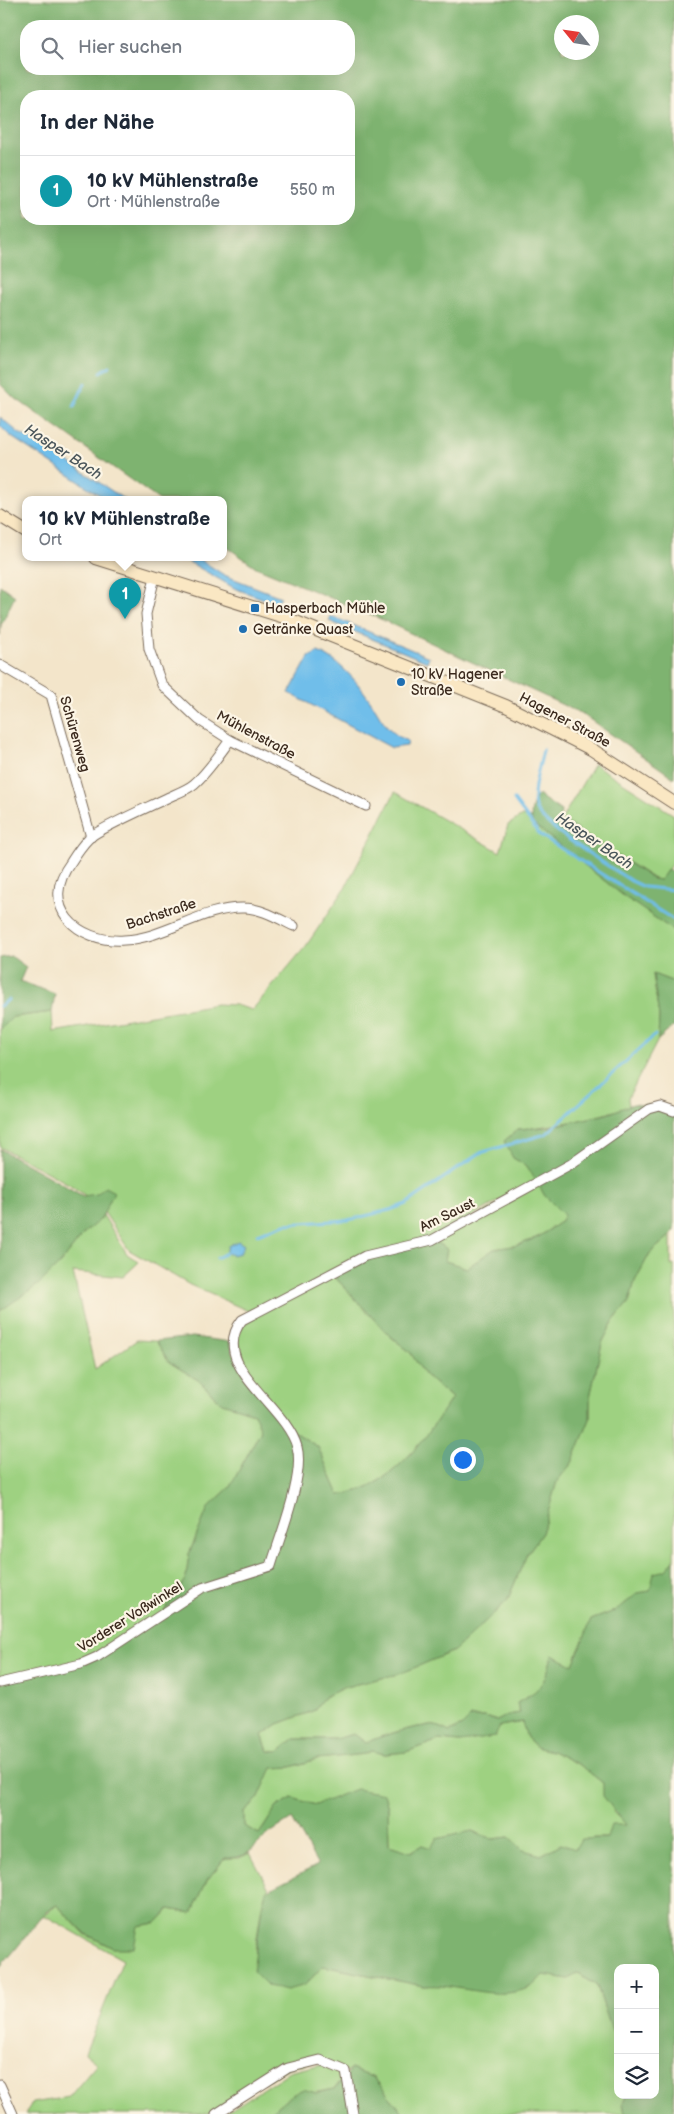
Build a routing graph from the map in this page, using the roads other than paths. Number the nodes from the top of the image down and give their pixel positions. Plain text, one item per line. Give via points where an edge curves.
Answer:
1 (0, 516) edge
2 (22, 530) edge
3 (105, 561) edge
4 (155, 577) junction
5 (0, 665) edge
6 (230, 740) junction
7 (674, 803) edge
8 (366, 806) dead end
9 (90, 837) junction
10 (294, 926) dead end
11 (674, 1111) edge
12 (271, 1566) joint
13 (0, 1683) edge
14 (0, 2085) edge
15 (13, 2114) edge
16 (216, 2114) edge
17 (353, 2114) edge

1 - 2 main road
3 - 4 main road, Hagener Straße
4 - 6 street, Mühlenstraße via 146,614 149,649 162,684 199,720
4 - 7 main road, Hagener Straße via 281,616 506,706 591,749
5 - 9 street, Schürenweg via 51,695
6 - 8 street, Mühlenstraße
6 - 9 street, Bachstraße via 193,785
9 - 10 street, Bachstraße via 64,870 59,883 57,898 68,921 76,928 109,940 142,938 212,912 246,908
11 - 12 street, Am Saust via 660,1106 649,1109 571,1164 432,1240 365,1256 242,1320 232,1341 237,1364 289,1427 297,1447 299,1473
12 - 13 street, Vorderer Voßwinkel via 202,1588 97,1657 81,1664
14 - 15 street
16 - 17 street via 288,2068 320,2060 346,2071

